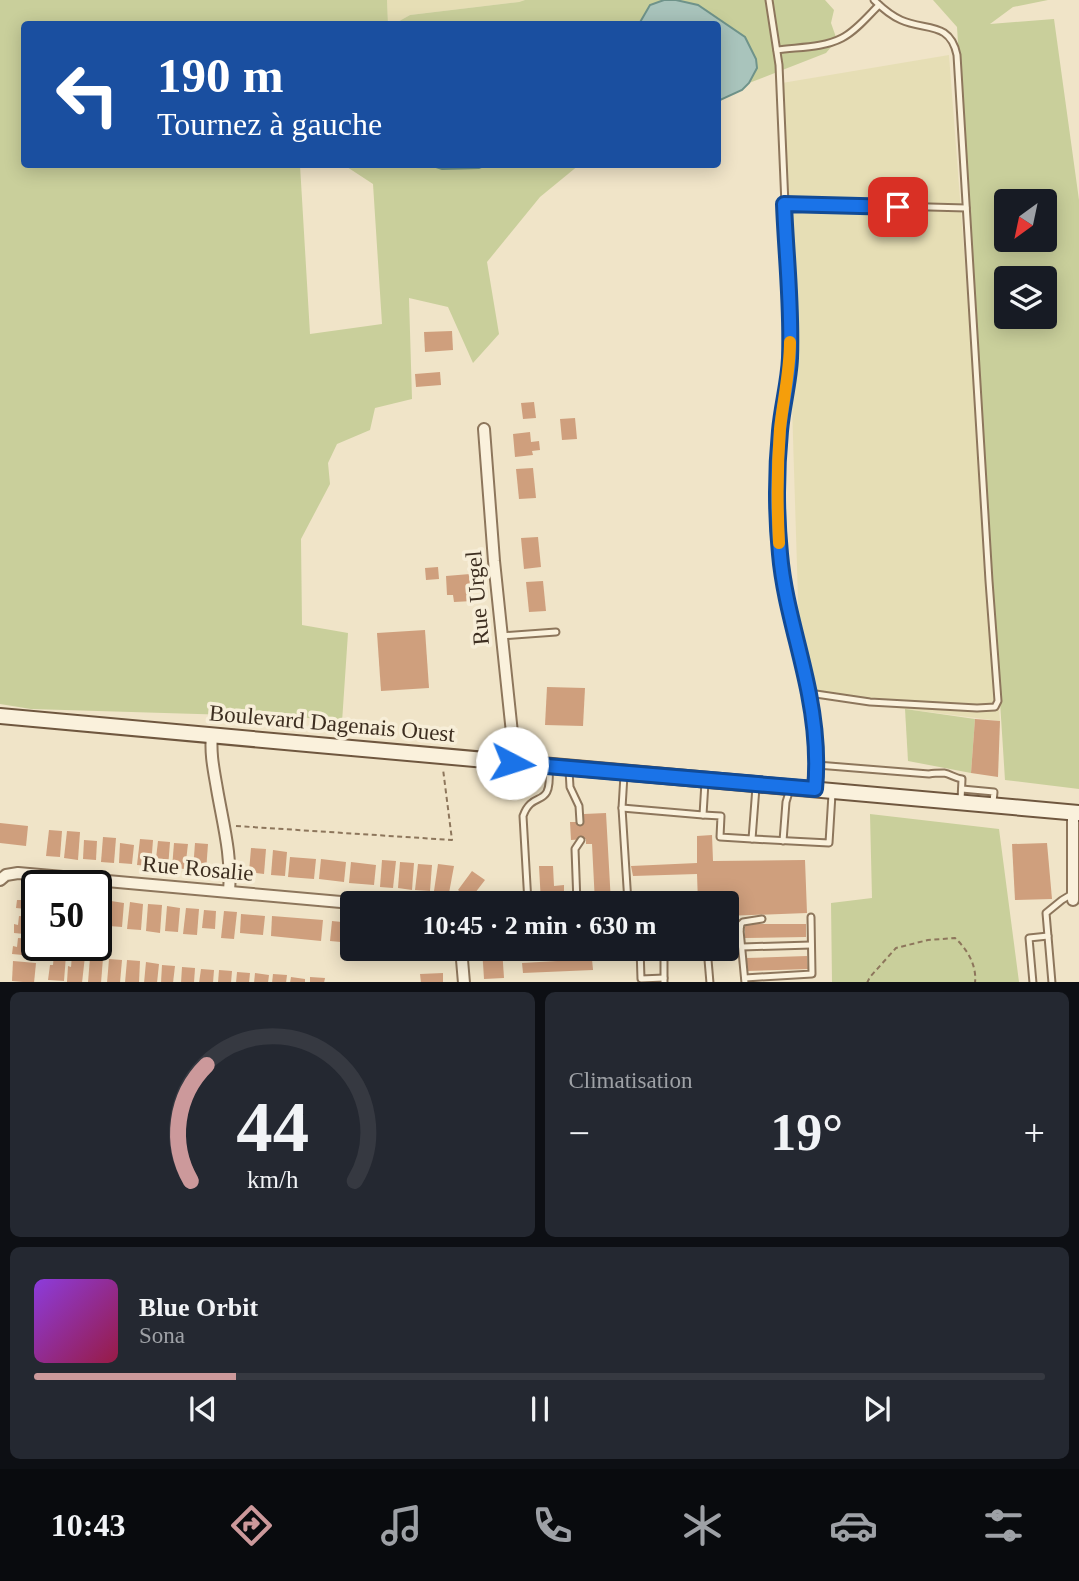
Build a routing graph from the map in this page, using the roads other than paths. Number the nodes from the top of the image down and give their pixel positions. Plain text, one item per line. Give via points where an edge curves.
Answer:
1 (769, 0) edge
2 (877, 3) edge
3 (777, 50) junction
4 (784, 204) junction
5 (966, 208) junction
6 (484, 429) dead end
7 (556, 632) dead end
8 (501, 636) junction
9 (809, 693) junction
10 (0, 716) edge
11 (212, 735) junction
12 (512, 763) junction
13 (817, 765) junction
14 (549, 766) junction
15 (568, 767) junction
16 (625, 772) junction
17 (706, 779) junction
18 (756, 784) junction
19 (791, 787) junction
20 (815, 789) junction
21 (833, 791) junction
22 (961, 796) junction
23 (622, 808) junction
24 (1076, 813) edge
25 (704, 815) junction
26 (580, 822) dead end
27 (581, 839) dead end
28 (752, 839) junction
29 (783, 841) junction
30 (0, 880) edge
31 (229, 891) junction
32 (527, 891) edge
33 (577, 891) edge
34 (627, 891) edge
35 (1073, 897) joint
36 (340, 902) edge
37 (811, 917) dead end
38 (762, 919) dead end
39 (740, 930) joint
40 (1048, 936) junction
41 (811, 945) junction
42 (742, 947) junction
43 (462, 961) edge
44 (640, 961) edge
45 (664, 961) edge
46 (708, 961) edge
47 (664, 980) edge
48 (745, 980) edge
49 (464, 982) edge
50 (710, 982) edge
51 (1033, 982) edge
52 (1052, 982) edge

1 - 3 lane
2 - 3 lane via 841,39
2 - 5 lane via 902,21 942,31 954,42
3 - 4 lane
4 - 5 lane
4 - 9 lane via 790,343 778,457 779,535 783,578
5 - 9 lane via 998,701 995,707 977,708 870,702
6 - 8 street, Rue Urgel
7 - 8 lane
8 - 12 street, Rue Urgel
9 - 13 lane
10 - 11 main road, Boulevard Dagenais Ouest
11 - 12 main road, Boulevard Dagenais Ouest
11 - 31 street via 211,758 230,865
12 - 14 main road, Boulevard Dagenais Ouest
13 - 20 lane
13 - 22 lane via 947,774 962,779
14 - 15 main road, Boulevard Dagenais Ouest
14 - 32 lane via 549,791 530,803 523,816
15 - 16 main road, Boulevard Dagenais Ouest
15 - 26 lane
16 - 17 main road, Boulevard Dagenais Ouest
16 - 23 lane
17 - 18 main road, Boulevard Dagenais Ouest
17 - 25 lane
18 - 19 main road, Boulevard Dagenais Ouest
18 - 28 lane
19 - 20 main road, Boulevard Dagenais Ouest
19 - 29 lane
20 - 21 main road, Boulevard Dagenais Ouest
21 - 22 main road, Boulevard Dagenais Ouest
21 - 29 lane via 829,843
22 - 24 main road, Boulevard Dagenais Ouest via 992,805
23 - 25 lane
23 - 34 lane
24 - 35 street
25 - 28 lane via 721,816 720,837
27 - 33 lane via 575,849
28 - 29 lane
30 - 31 street, Rue Rosalie via 18,873
31 - 36 street, Rue Rosalie
35 - 40 lane via 1046,913
37 - 41 lane
38 - 39 lane via 743,922
39 - 42 lane
40 - 51 lane via 1029,938
40 - 52 lane
41 - 42 lane
41 - 48 lane via 812,974
42 - 48 lane
43 - 49 street
44 - 47 lane via 641,979
45 - 47 lane
46 - 50 lane

